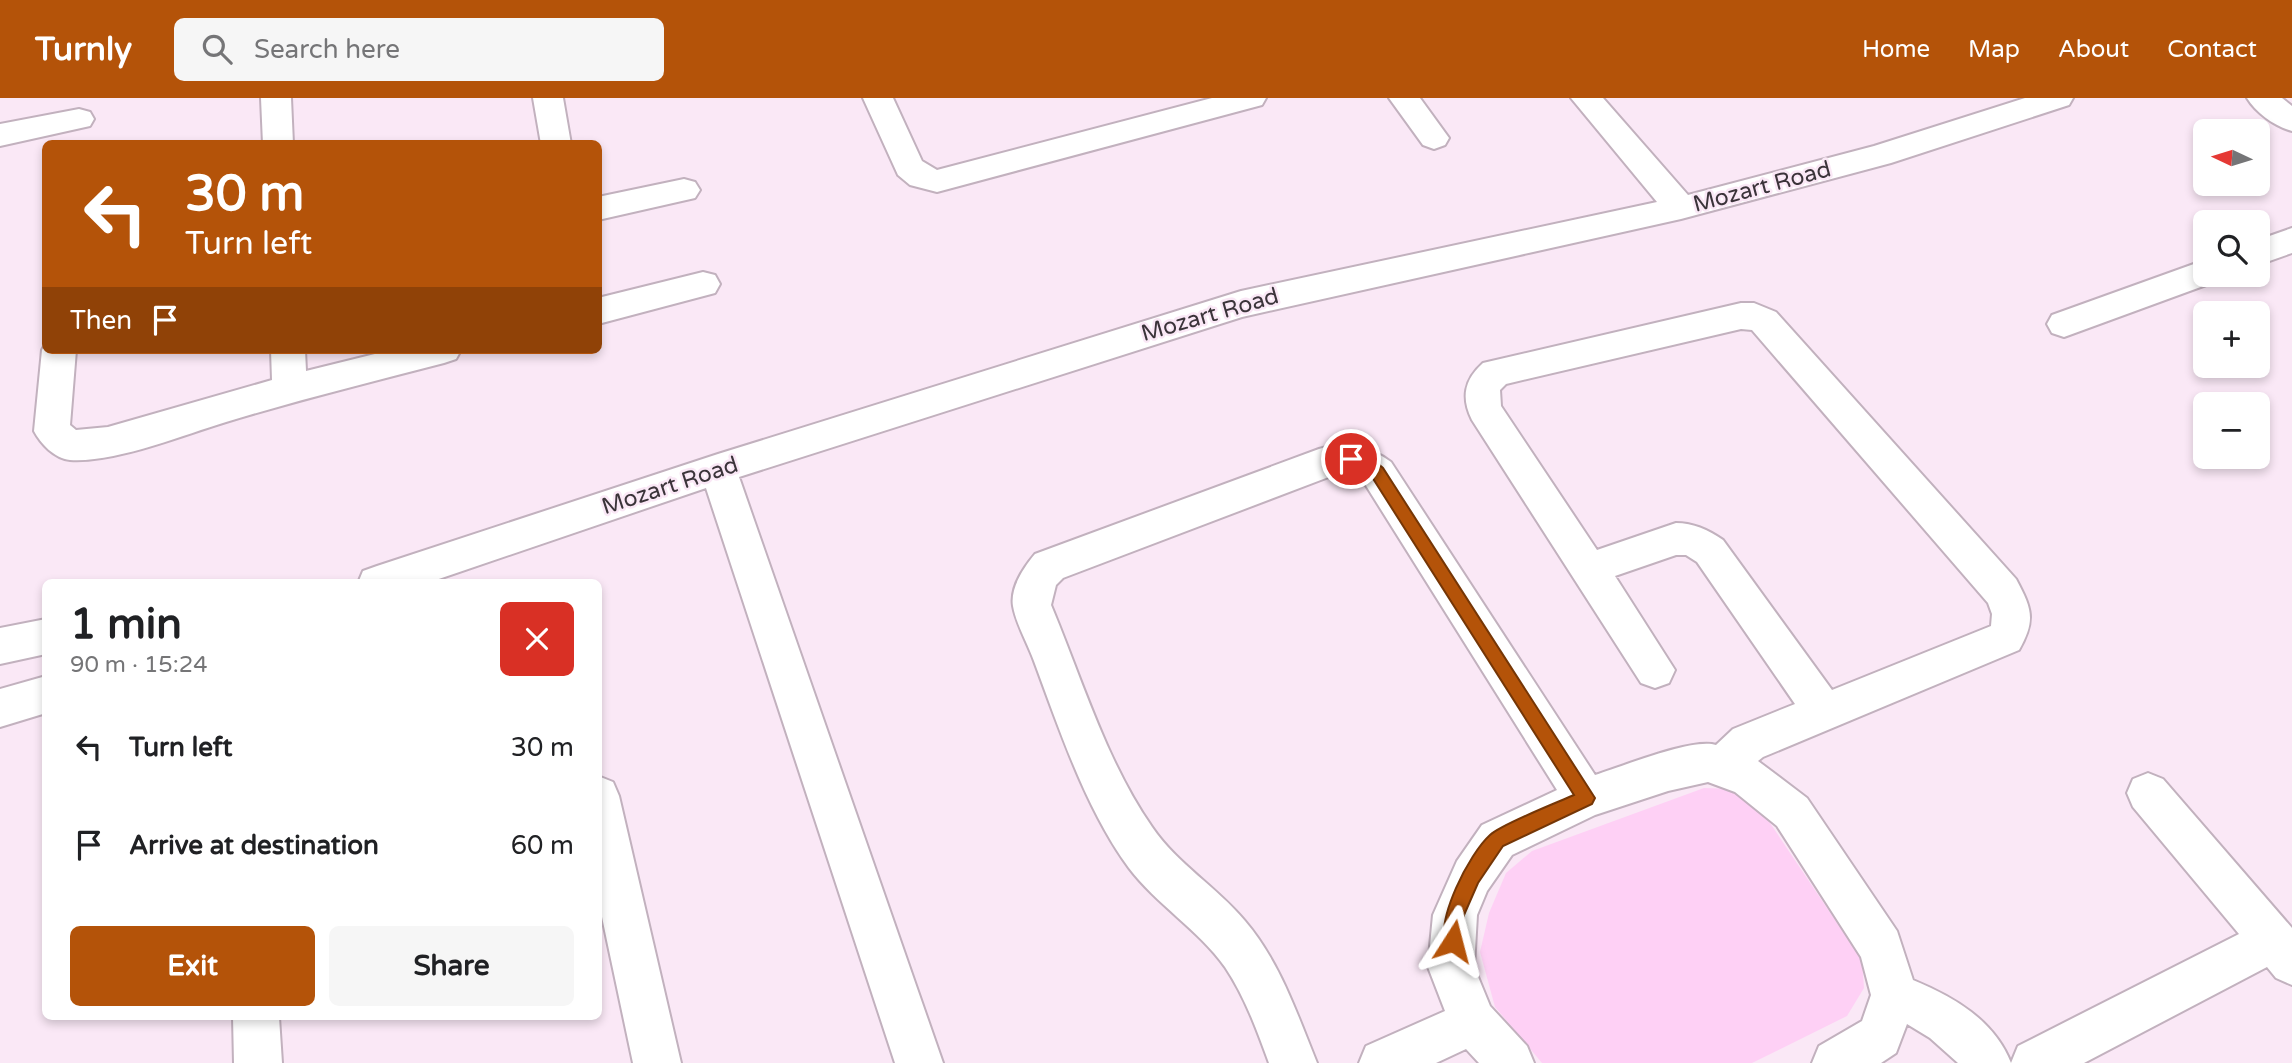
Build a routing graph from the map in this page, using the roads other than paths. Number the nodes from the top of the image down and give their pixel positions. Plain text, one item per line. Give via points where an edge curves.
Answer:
1 (276, 98) edge
2 (548, 98) edge
3 (878, 98) edge
4 (1251, 98) edge
5 (1404, 98) edge
6 (1586, 98) edge
7 (2058, 98) edge
8 (2262, 98) edge
9 (1148, 110) edge
10 (81, 120) edge
11 (2292, 121) edge
12 (0, 135) edge
13 (1434, 138) dead end
14 (278, 140) edge
15 (555, 140) edge
16 (684, 190) dead end
17 (602, 208) edge
18 (1681, 208) junction
19 (2292, 240) edge
20 (2270, 248) edge
21 (2193, 276) edge
22 (703, 284) dead end
23 (602, 309) edge
24 (2064, 324) dead end
25 (59, 354) edge
26 (288, 354) edge
27 (429, 354) edge
28 (290, 390) junction
29 (718, 469) junction
30 (1589, 569) junction
31 (389, 579) edge
32 (42, 637) edge
33 (0, 646) edge
34 (1655, 670) dead end
35 (42, 695) edge
36 (0, 708) edge
37 (1824, 712) junction
38 (1724, 766) junction
39 (2148, 793) dead end
40 (1586, 798) junction
41 (604, 843) edge
42 (2282, 951) edge
43 (1895, 995) junction
44 (256, 1020) edge
45 (1473, 1022) junction
46 (258, 1063) edge
47 (657, 1063) edge
48 (919, 1063) edge
49 (1293, 1063) edge
50 (1383, 1063) edge
51 (1510, 1063) edge
52 (1836, 1063) edge
53 (1988, 1063) edge
54 (2035, 1063) edge

1 - 14 street
2 - 15 street
3 - 9 street via 909,167 921,177 937,181
4 - 9 street
5 - 13 street
6 - 18 street
7 - 18 street, Mozart Road via 1880,155
8 - 11 street
10 - 12 street
16 - 17 street
18 - 29 street, Mozart Road via 1241,304
19 - 20 street
21 - 24 street
22 - 23 street
25 - 28 street via 52,431 69,445 108,442
26 - 28 street
27 - 28 street
29 - 31 street, Mozart Road
29 - 48 street
30 - 34 street
30 - 37 street via 1676,539 1700,543
30 - 37 street via 1485,410 1480,399 1487,380 1495,373 1741,316 1765,321 2002,591 2013,611 2013,626 2005,638
32 - 33 street
35 - 36 street
37 - 38 street via 1748,743
38 - 40 street via 1708,762 1668,771
38 - 43 street via 1749,777 1792,812 1881,947
39 - 42 street
40 - 45 street via 1497,840 1472,876 1454,915 1451,967
40 - 49 street via 1378,473 1366,463 1332,460 1049,566 1038,578 1032,605 1110,796 1136,842 1160,871 1245,958
41 - 47 street
42 - 54 street
43 - 52 street via 1880,1037
43 - 53 street via 1932,1011 1965,1033
44 - 46 street
45 - 50 street
45 - 51 street

